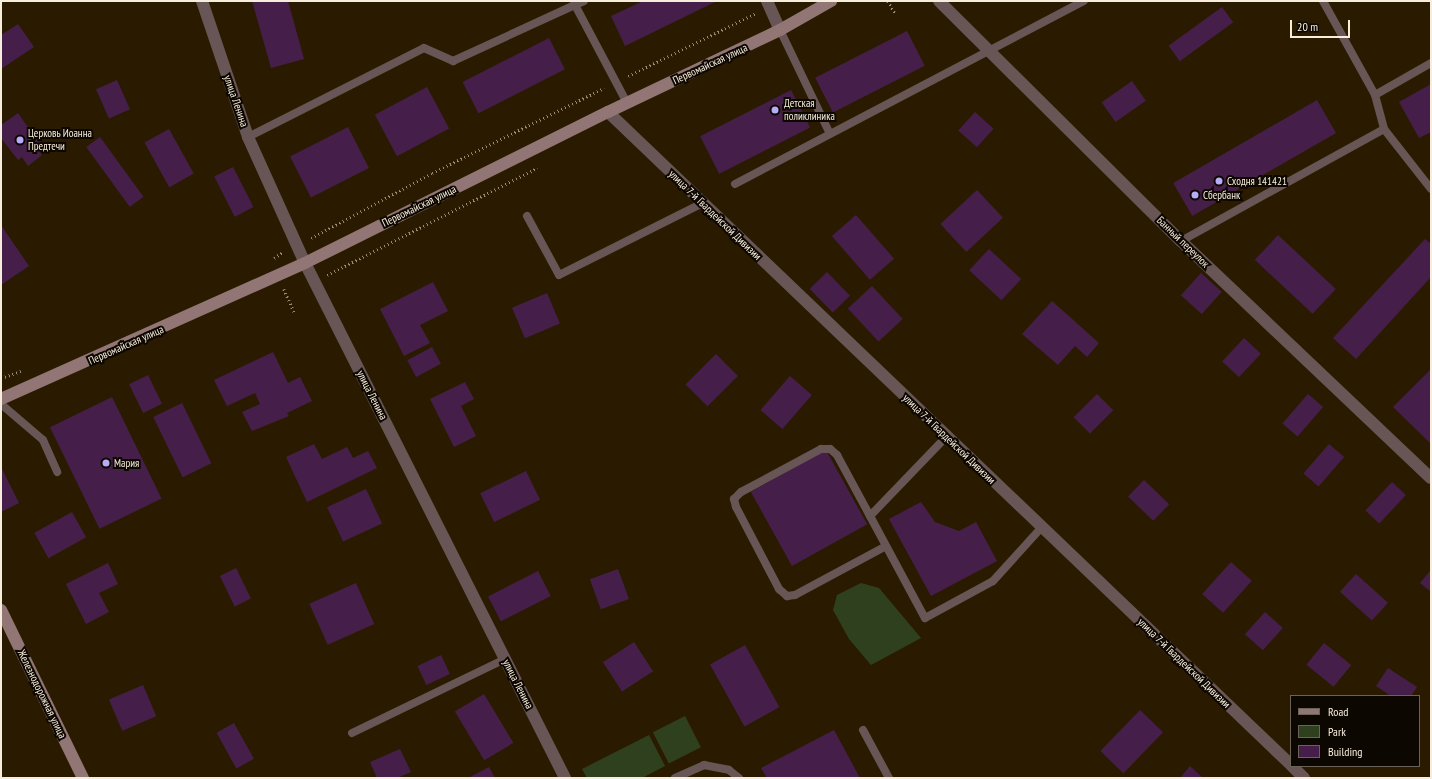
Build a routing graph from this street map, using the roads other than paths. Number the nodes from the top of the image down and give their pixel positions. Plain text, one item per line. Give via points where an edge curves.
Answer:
1 (202, 1) edge
2 (584, 1) edge
3 (831, 1) edge
4 (940, 1) edge
5 (1084, 1) edge
6 (1323, 1) edge
7 (575, 3) edge
8 (769, 4) edge
9 (780, 30) junction
10 (989, 52) junction
11 (1431, 63) edge
12 (1375, 95) junction
13 (627, 103) junction
14 (608, 112) junction
15 (1384, 129) junction
16 (830, 134) junction
17 (248, 137) junction
18 (735, 184) dead end
19 (1431, 189) edge
20 (703, 203) junction
21 (527, 216) dead end
22 (1181, 241) junction
23 (306, 263) junction
24 (1, 399) edge
25 (1, 404) edge
26 (947, 436) junction
27 (57, 472) dead end
28 (1431, 478) edge
29 (870, 516) junction
30 (1042, 527) junction
31 (886, 546) junction
32 (1, 610) edge
33 (505, 659) junction
34 (863, 730) dead end
35 (352, 733) dead end
36 (1290, 765) edge
37 (1292, 767) edge
38 (83, 778) edge
39 (565, 778) edge
40 (675, 778) edge
41 (739, 778) edge
42 (889, 778) edge
43 (1304, 778) edge

1 - 17 street, улица Ленина
2 - 7 lane
3 - 9 main road, Первомайская улица
4 - 10 street, Банный переулок
5 - 10 lane
6 - 12 lane
7 - 13 lane
7 - 17 lane via 453,61 424,48
8 - 9 street
9 - 13 main road, Первомайская улица
9 - 16 lane
10 - 16 lane
10 - 22 street, Банный переулок
11 - 12 lane
12 - 15 lane
13 - 14 main road, Первомайская улица
14 - 20 street, улица 7-й Гвардейской Дивизии
14 - 23 main road, Первомайская улица
15 - 19 lane
15 - 22 lane
16 - 18 lane
17 - 23 street, улица Ленина
20 - 21 lane via 559,275
20 - 26 street, улица 7-й Гвардейской Дивизии
22 - 28 street, Банный переулок
23 - 24 main road, Первомайская улица
23 - 33 street, улица Ленина
25 - 27 lane via 43,440
26 - 29 lane
26 - 30 street, улица 7-й Гвардейской Дивизии
29 - 31 lane
29 - 31 lane via 837,455 830,449 822,449 741,492 734,499 779,588 787,596 795,595
30 - 31 lane via 993,581 925,618
30 - 36 street, улица 7-й Гвардейской Дивизии
32 - 38 main road, Железнодорожная улица
33 - 35 lane
33 - 39 street, улица Ленина
34 - 42 lane
37 - 43 street, улица 7-й Гвардейской Дивизии
40 - 41 lane via 704,765 729,770

